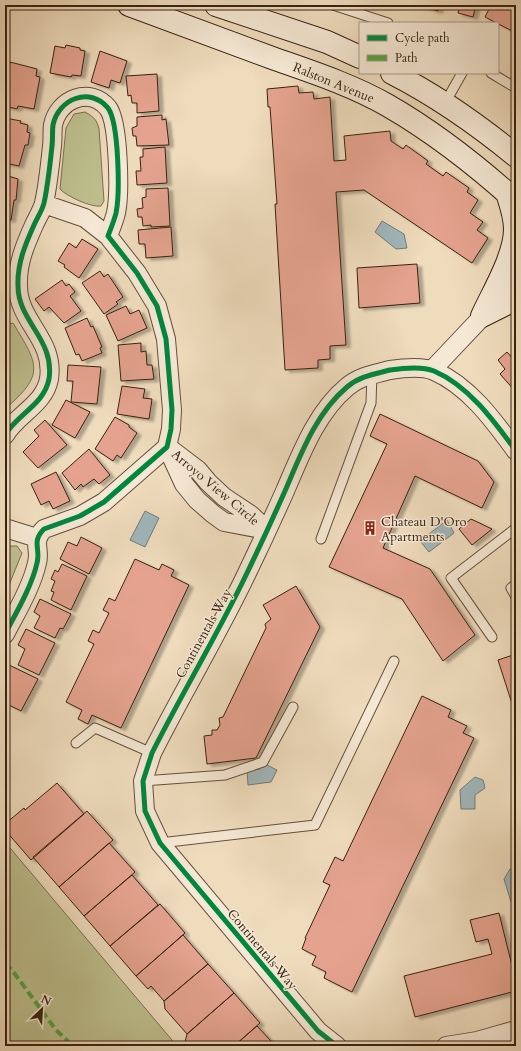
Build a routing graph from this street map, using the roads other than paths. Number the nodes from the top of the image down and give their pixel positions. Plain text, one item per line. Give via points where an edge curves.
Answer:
1 (129, 5) edge
2 (216, 5) edge
3 (333, 5) edge
4 (385, 22) edge
5 (359, 57) edge
6 (394, 74) edge
7 (461, 74) edge
8 (493, 74) edge
9 (516, 88) edge
10 (445, 103) junction
11 (516, 156) edge
12 (512, 197) edge
13 (44, 204) junction
14 (108, 236) junction
15 (516, 281) edge
16 (516, 299) edge
17 (482, 316) junction
18 (432, 370) junction
19 (372, 374) junction
20 (5, 435) edge
21 (167, 447) junction
22 (516, 451) edge
23 (5, 528) edge
24 (516, 528) edge
25 (267, 530) junction
26 (37, 538) junction
27 (321, 539) dead end
28 (516, 584) edge
29 (516, 598) edge
30 (5, 634) edge
31 (492, 637) dead end
32 (394, 661) dead end
33 (293, 707) dead end
34 (76, 744) dead end
35 (152, 753) junction
36 (142, 781) junction
37 (160, 843) junction
38 (516, 1030) edge
39 (337, 1046) edge
40 (446, 1046) edge

1 - 12 main road, Ralston Avenue via 319,75 386,104 458,152
2 - 5 main road via 320,39
3 - 4 lane
6 - 10 main road
7 - 10 lane
8 - 9 lane
10 - 11 main road
12 - 17 main road via 515,231 511,252
13 - 14 street, Arroyo View Circle via 84,218
13 - 14 street via 53,124 60,110 73,98 84,95 96,99 108,108 114,122 118,199
13 - 20 street via 23,250 18,286 24,313 44,343 49,361 49,378 42,396
14 - 21 street, Arroyo View Circle via 137,273 157,306 166,339 172,410
15 - 17 street
16 - 17 main road
17 - 18 street
18 - 19 street, Continentals Way via 396,369
18 - 22 street, Continentals Way via 451,380 467,393 500,428
19 - 25 street, Continentals Way via 348,387 310,433
19 - 27 lane via 371,403
21 - 25 street, Arroyo View Circle via 184,484 213,514 224,522
21 - 26 street, Arroyo View Circle via 104,502 80,516 44,529
23 - 26 street
24 - 31 lane via 451,578
25 - 35 street, Continentals Way via 238,591
26 - 30 street via 36,568
28 - 29 lane via 511,588
32 - 37 lane via 315,825
33 - 36 lane via 262,762 225,775
34 - 35 lane via 95,728
35 - 36 street, Continentals Way
36 - 37 street, Continentals Way via 145,811
37 - 39 street, Continentals Way via 318,1031
38 - 40 street via 477,1041

